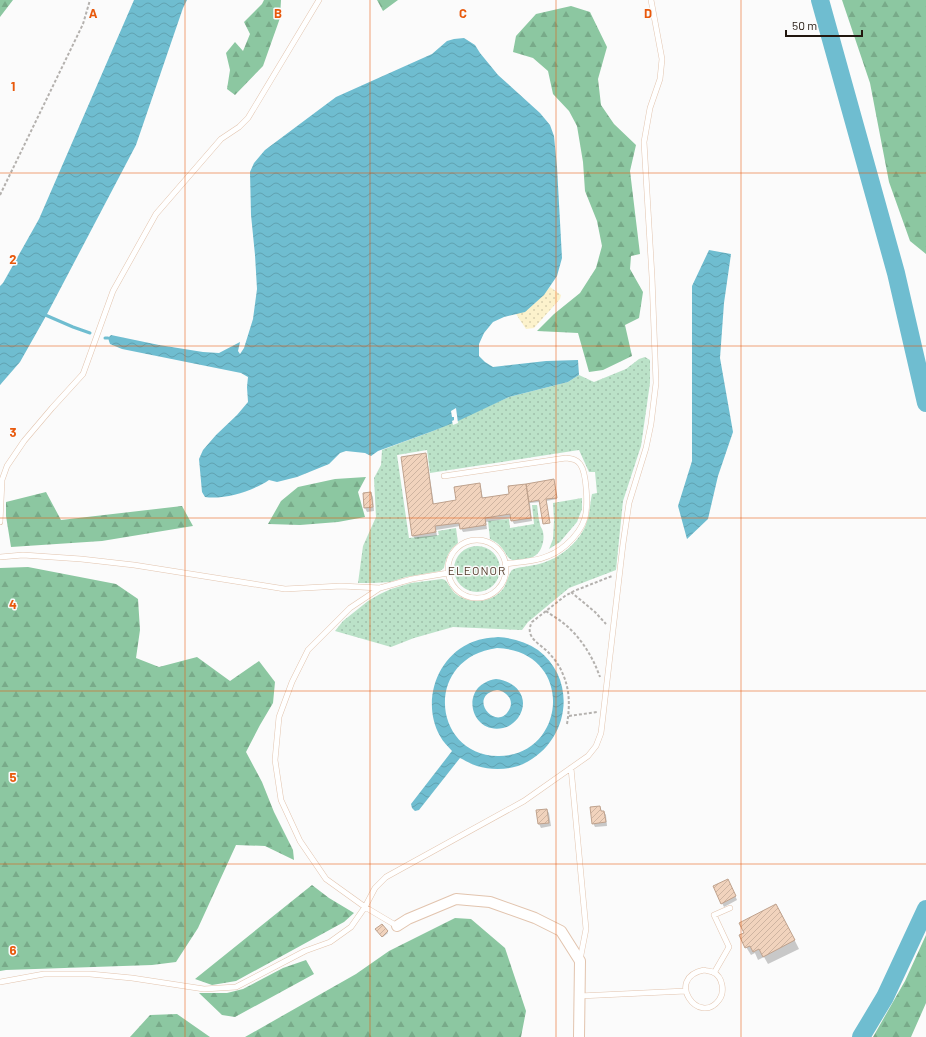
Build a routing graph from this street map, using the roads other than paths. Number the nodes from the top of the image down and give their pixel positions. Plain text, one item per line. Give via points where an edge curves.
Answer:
1 (319, 0) edge
2 (651, 0) edge
3 (444, 476) dead end
4 (0, 522) edge
5 (0, 558) edge
6 (505, 564) junction
7 (448, 573) junction
8 (380, 588) junction
9 (570, 768) junction
10 (365, 907) junction
11 (730, 908) dead end
12 (396, 926) joint
13 (580, 961) junction
14 (714, 973) junction
15 (0, 982) edge
16 (686, 991) junction
17 (579, 996) junction
18 (579, 1037) edge

1 - 4 lane via 248,118 221,139 156,214 113,291 83,374 24,441 7,466 2,480
2 - 9 lane via 662,59 660,79 650,108 644,142 656,383 646,448 629,503 601,733 596,746 588,756
3 - 6 lane via 566,458 580,463 587,508 576,535 551,555 539,560
5 - 8 lane via 23,556 134,564 285,589 341,586
6 - 7 lane via 497,548 481,540 472,540 456,548 448,564
6 - 7 lane via 502,584 486,597 466,596 457,591
7 - 8 lane
8 - 10 lane via 350,608 308,650 279,717 275,760 281,800 300,841 326,879
9 - 10 lane via 524,801 386,877 375,888
9 - 13 lane via 586,929
10 - 12 lane
10 - 15 lane via 351,927 330,942 304,951 236,988 204,989 90,974 44,974
11 - 14 lane via 714,915 729,946
12 - 13 street via 456,899 490,902 535,918 561,931
13 - 17 street
14 - 16 lane via 704,970 693,974 688,979
14 - 16 lane via 720,979 723,990 713,1005 696,1005 687,997
16 - 17 lane
17 - 18 street

